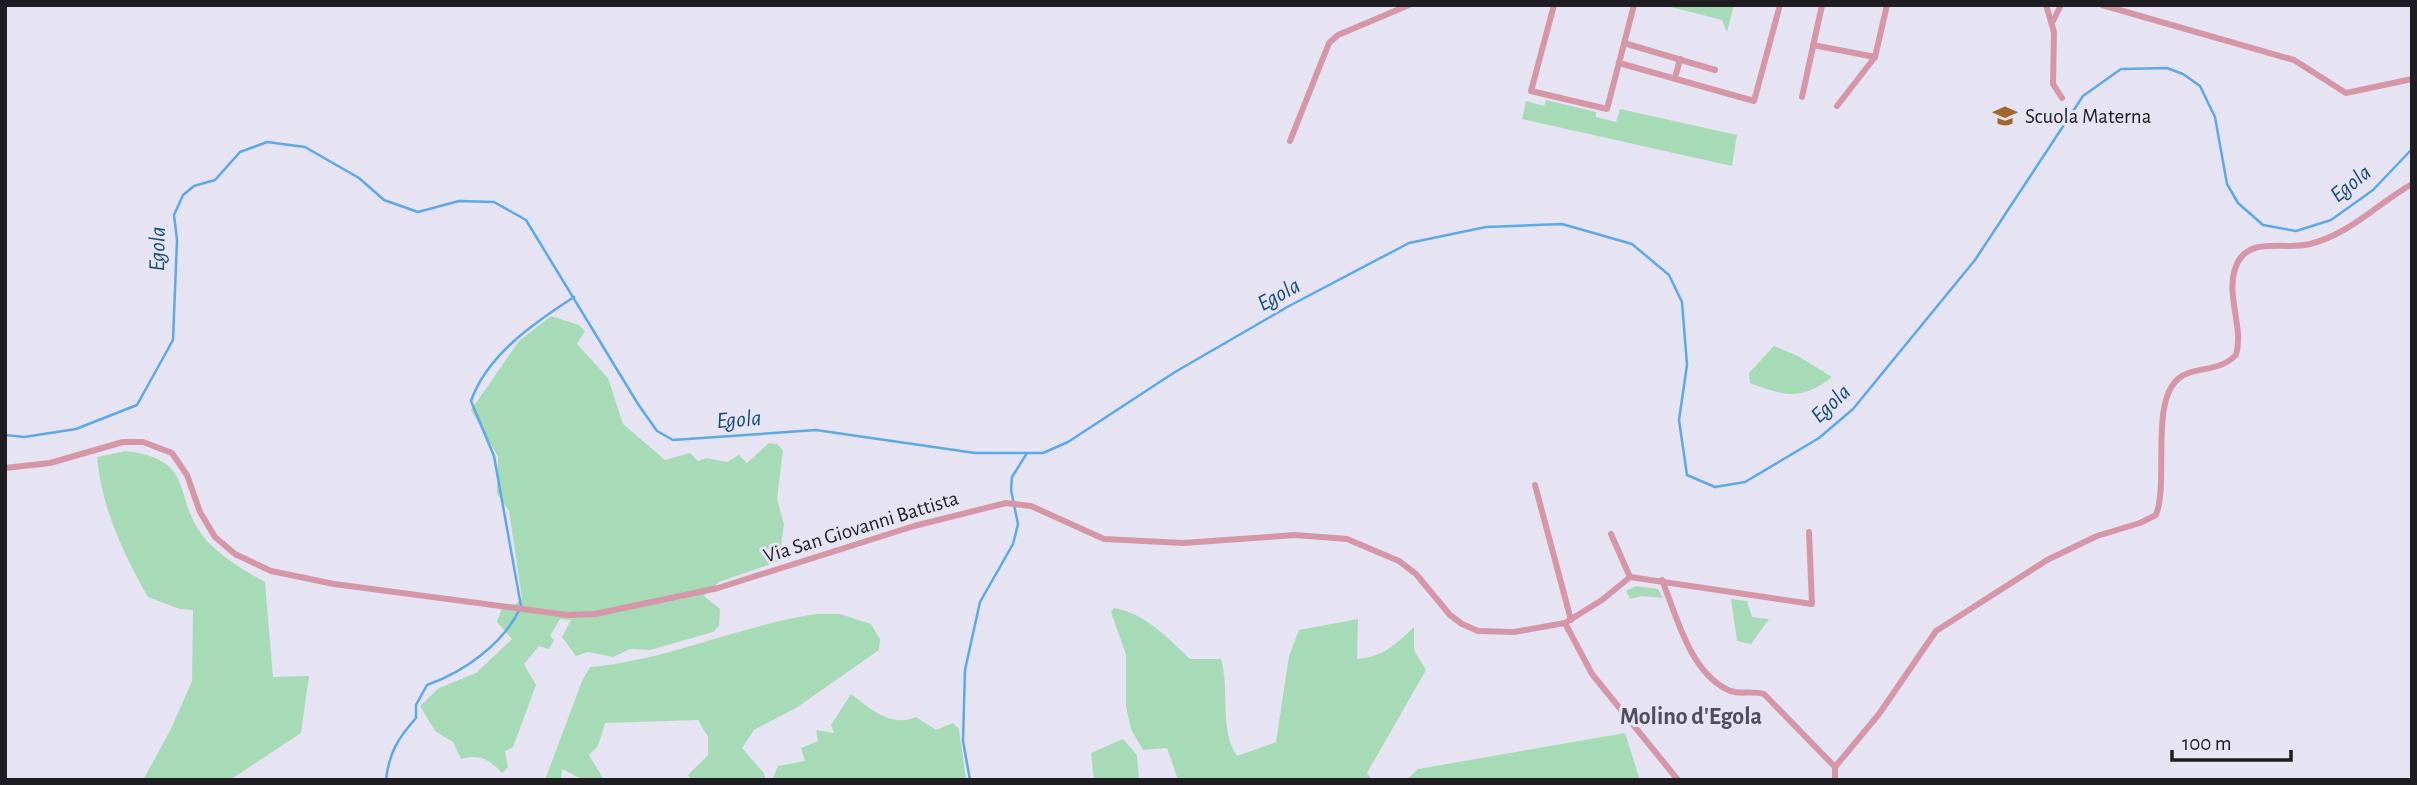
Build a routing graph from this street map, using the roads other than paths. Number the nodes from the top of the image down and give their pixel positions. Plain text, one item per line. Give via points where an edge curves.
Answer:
1 (1409, 5) edge
2 (1554, 5) edge
3 (1634, 5) edge
4 (1780, 5) edge
5 (1822, 5) edge
6 (1887, 5) edge
7 (2046, 5) edge
8 (2061, 5) edge
9 (2102, 5) edge
10 (2053, 20) junction
11 (1624, 43) junction
12 (1813, 45) junction
13 (1875, 57) junction
14 (1680, 59) junction
15 (1619, 62) junction
16 (1715, 70) dead end
17 (1675, 78) junction
18 (2412, 79) edge
19 (1802, 97) dead end
20 (2062, 98) dead end
21 (1838, 106) dead end
22 (1290, 141) dead end
23 (2412, 184) edge
24 (5, 468) edge
25 (1535, 485) dead end
26 (1809, 532) dead end
27 (1611, 534) dead end
28 (1630, 577) junction
29 (1662, 580) junction
30 (1568, 622) junction
31 (1835, 767) junction
32 (1678, 780) edge
33 (1835, 780) edge

1 - 22 street via 1329,43
2 - 15 street via 1531,90 1607,109
3 - 11 street
4 - 17 street via 1754,101
5 - 12 street
6 - 13 street
7 - 10 street
8 - 10 street
9 - 18 street via 2294,60 2346,93
10 - 20 street via 2053,84
11 - 14 street
11 - 15 street
12 - 13 street
12 - 19 street
13 - 21 street
14 - 16 street
14 - 17 street
15 - 17 street
23 - 31 street via 2335,236 2305,245 2262,245 2247,251 2234,276 2236,355 2220,367 2180,377 2168,393 2156,515 2047,560 1936,631 1879,714
24 - 30 street, Via San Giovanni Battista via 50,463 123,442 143,442 172,453 215,537 235,554 271,571 514,609 580,615 643,604 1009,503 1031,506 1104,540 1183,543 1295,535 1347,539 1399,561 1450,615 1478,631 1514,632
25 - 30 street
26 - 29 street via 1812,604
27 - 28 street
28 - 29 street
28 - 30 street
29 - 31 street via 1703,671 1729,691 1763,694
30 - 32 street via 1592,674
31 - 33 street

